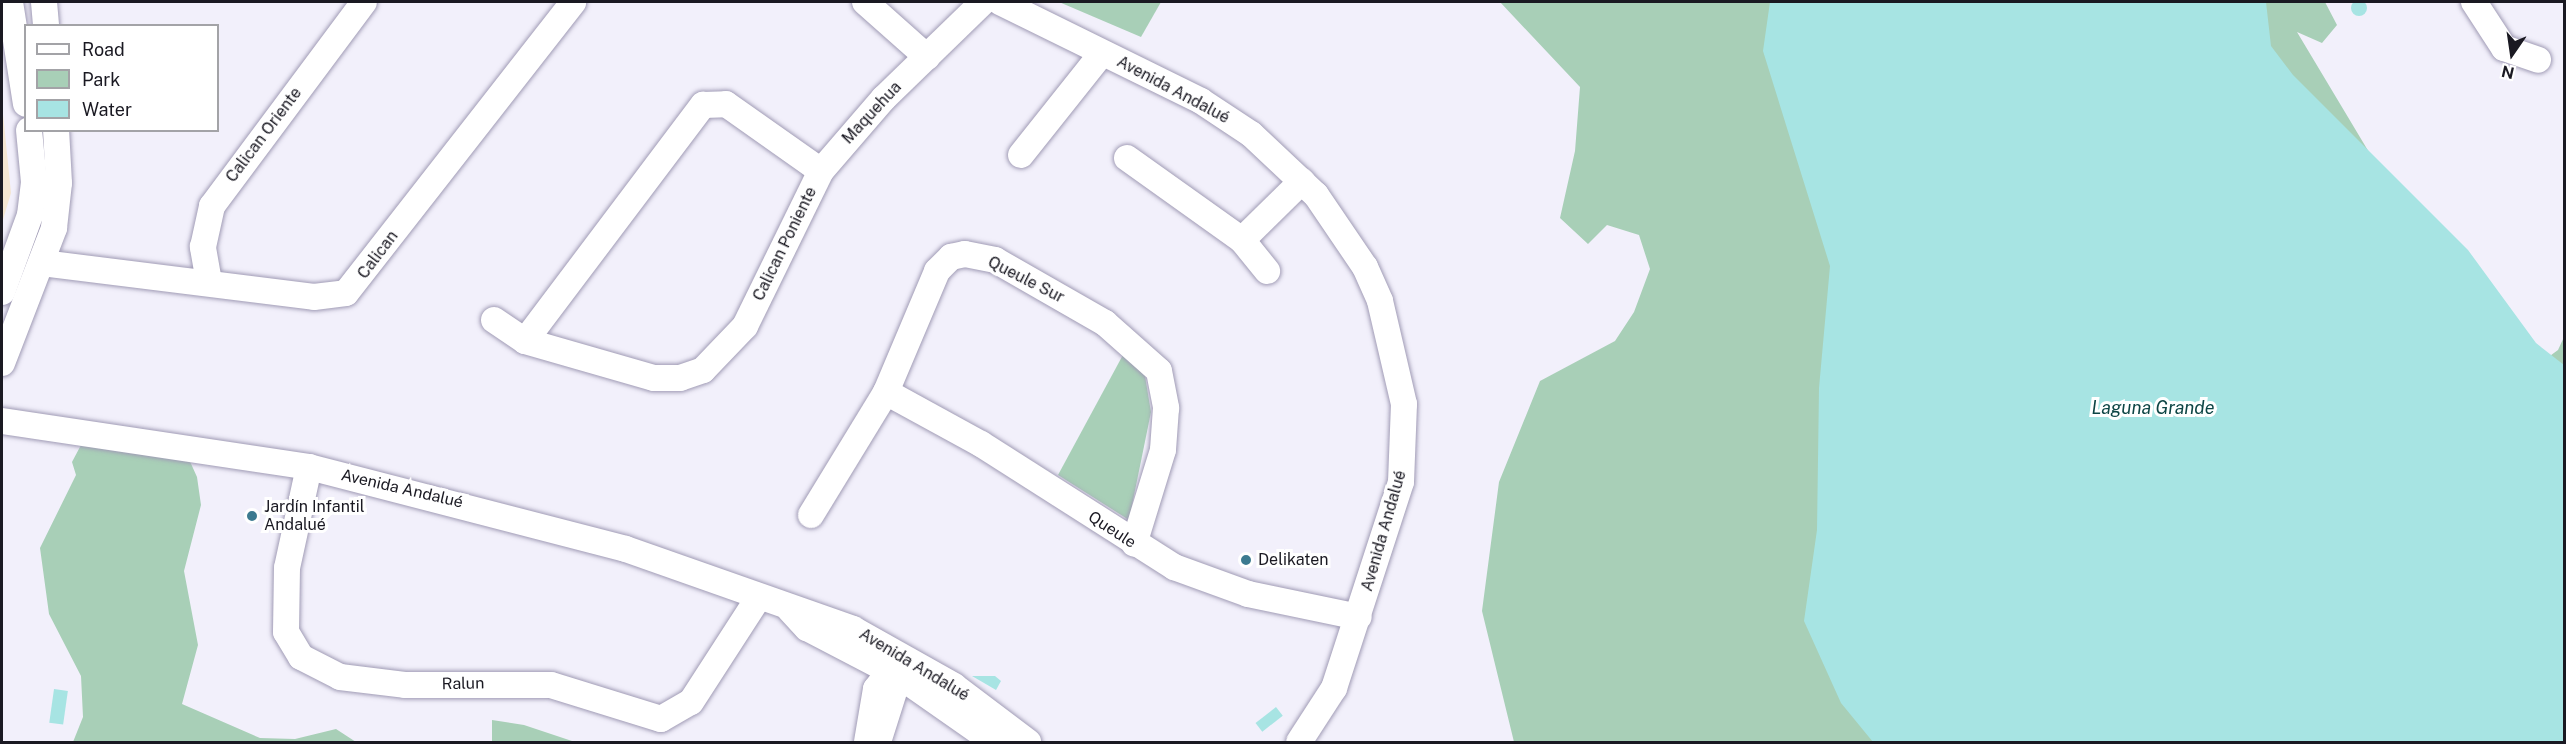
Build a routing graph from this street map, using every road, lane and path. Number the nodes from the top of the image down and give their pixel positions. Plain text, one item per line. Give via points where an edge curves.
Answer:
1 (44, 2) edge
2 (364, 2) edge
3 (573, 2) edge
4 (865, 2) edge
5 (983, 2) edge
6 (1000, 2) edge
7 (2474, 2) edge
8 (8, 13) edge
9 (46, 24) edge
10 (1102, 53) junction
11 (927, 57) junction
12 (2538, 60) dead end
13 (11, 69) edge
14 (24, 99) edge
15 (30, 132) edge
16 (56, 132) edge
17 (1021, 155) dead end
18 (1127, 158) dead end
19 (821, 171) junction
20 (1302, 181) junction
21 (1242, 240) junction
22 (42, 263) junction
23 (1267, 271) dead end
24 (209, 282) junction
25 (2, 292) edge
26 (494, 320) dead end
27 (525, 341) junction
28 (2, 363) edge
29 (886, 392) junction
30 (2, 421) edge
31 (309, 467) junction
32 (811, 515) dead end
33 (1134, 544) junction
34 (759, 597) junction
35 (1359, 617) junction
36 (898, 667) junction
37 (943, 705) junction
38 (882, 732) edge
39 (867, 742) edge
40 (994, 742) edge
41 (1028, 742) edge
42 (1299, 742) edge

1 - 9 street
2 - 24 street, Calican Oriente via 213,206 203,247
3 - 24 street, Calican via 355,286 327,297
4 - 11 street
5 - 11 street, Maquehua
6 - 10 street, Avenida Andalué
7 - 12 street via 2504,48
8 - 13 street
10 - 17 street
10 - 20 street, Avenida Andalué via 1236,123
11 - 19 street, Maquehua
13 - 14 street
15 - 25 street via 32,207
16 - 22 street via 57,213
18 - 21 street
19 - 27 street, Calican Poniente via 745,326 703,370 680,378 654,378
19 - 27 street, Calican Poniente via 726,104 703,105
20 - 21 street
20 - 35 street, Avenida Andalué via 1365,267 1392,337 1404,404 1401,482
21 - 23 street
22 - 24 street, Calican
22 - 28 street
26 - 27 street, Calican Poniente
29 - 32 street, Queule Sur
29 - 33 street, Queule via 981,444
29 - 33 street, Queule Sur via 937,271 957,254 995,260 1105,323 1158,371 1166,408 1158,473
30 - 31 street, Avenida Andalué
31 - 34 street, Avenida Andalué via 576,534
31 - 34 street, Ralun via 287,568 286,632 301,657 340,677 405,685 550,685 661,719 691,702
33 - 35 street, Queule via 1223,587
34 - 36 street, Avenida Andalué via 790,609 807,628
35 - 42 street, Avenida Andalué via 1327,703
36 - 37 street, Avenida Andalué
36 - 38 street
36 - 39 street via 873,699
36 - 41 street, Avenida Andalué
37 - 38 street via 916,705
37 - 40 street, Avenida Andalué

